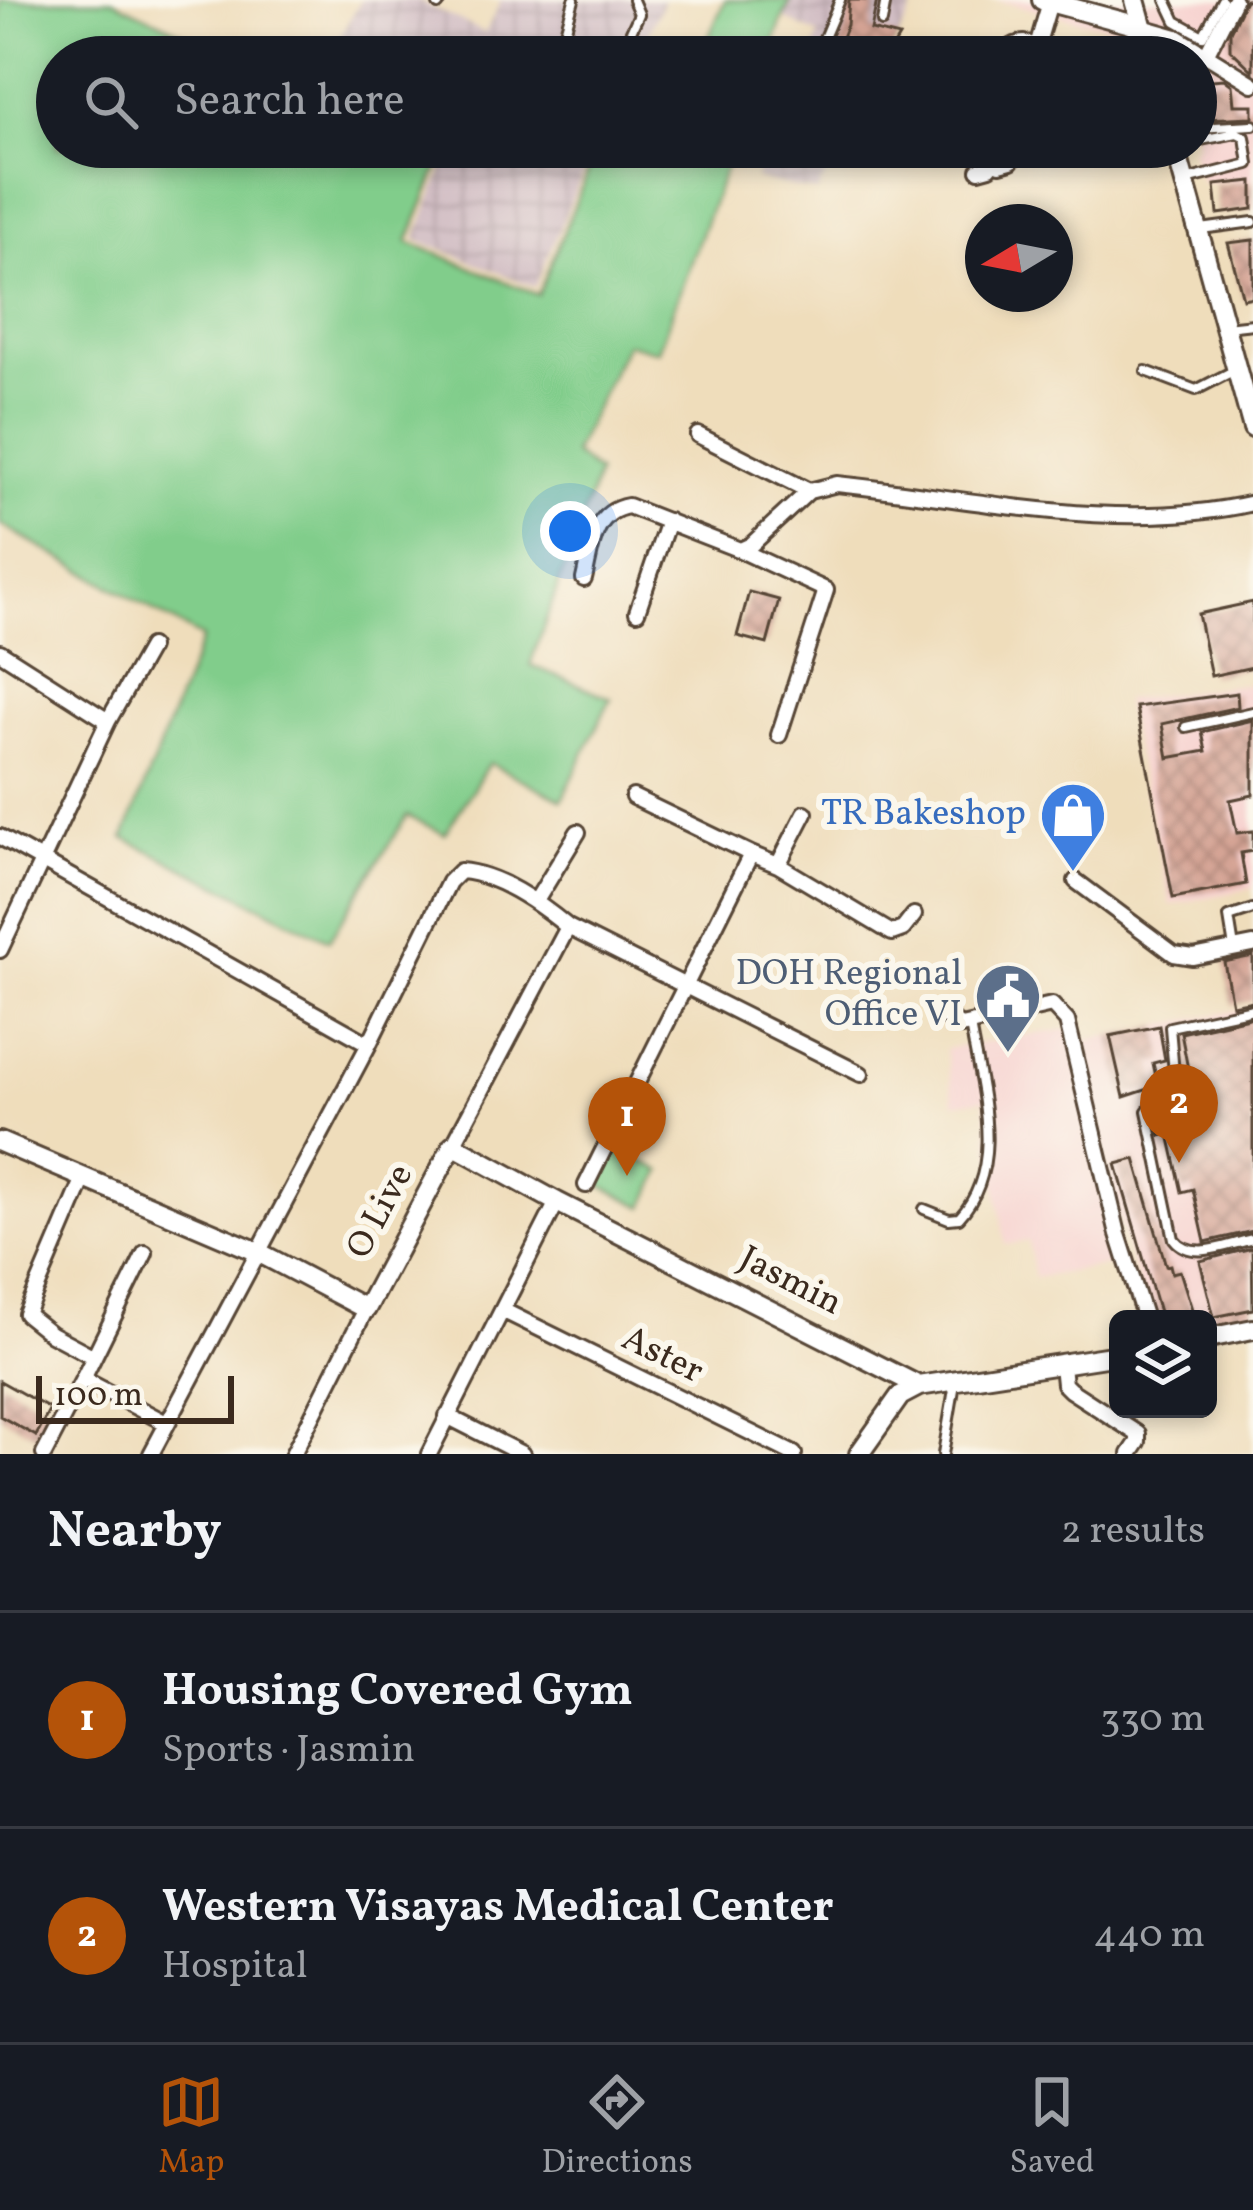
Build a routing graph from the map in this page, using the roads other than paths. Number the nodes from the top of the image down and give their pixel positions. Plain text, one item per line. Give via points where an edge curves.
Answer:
1 (574, 0) edge
2 (634, 0) edge
3 (840, 0) edge
4 (886, 0) edge
5 (1166, 0) edge
6 (1222, 0) edge
7 (1234, 0) edge
8 (1046, 1) edge
9 (1086, 6) edge
10 (1141, 9) edge
11 (882, 22) dead end
12 (564, 36) edge
13 (628, 36) edge
14 (825, 36) edge
15 (1043, 36) edge
16 (1175, 36) edge
17 (1216, 36) edge
18 (1217, 60) edge
19 (1253, 84) edge
20 (1253, 125) edge
21 (1217, 127) edge
22 (1217, 138) edge
23 (1181, 168) edge
24 (1184, 181) junction
25 (1253, 222) edge
26 (1198, 230) junction
27 (1253, 324) edge
28 (1225, 327) junction
29 (1146, 370) dead end
30 (1237, 370) junction
31 (1253, 428) edge
32 (698, 435) dead end
33 (809, 491) junction
34 (1253, 503) edge
35 (668, 521) junction
36 (740, 550) junction
37 (584, 580) dead end
38 (637, 612) dead end
39 (150, 647) dead end
40 (0, 652) edge
41 (1253, 712) edge
42 (108, 721) junction
43 (1186, 727) dead end
44 (779, 735) dead end
45 (633, 797) dead end
46 (805, 813) dead end
47 (578, 832) dead end
48 (0, 837) edge
49 (751, 854) junction
50 (41, 860) junction
51 (778, 865) junction
52 (1076, 881) dead end
53 (536, 902) junction
54 (1253, 909) edge
55 (914, 915) dead end
56 (568, 927) junction
57 (1253, 945) edge
58 (1234, 948) junction
59 (0, 950) edge
60 (686, 988) junction
61 (1253, 1010) edge
62 (942, 1015) dead end
63 (970, 1024) junction
64 (369, 1044) junction
65 (861, 1074) dead end
66 (0, 1142) edge
67 (453, 1145) junction
68 (84, 1178) junction
69 (586, 1185) dead end
70 (557, 1202) junction
71 (924, 1209) dead end
72 (1253, 1239) edge
73 (256, 1251) junction
74 (145, 1253) dead end
75 (366, 1309) junction
76 (1142, 1310) edge
77 (504, 1312) junction
78 (1253, 1330) edge
79 (1217, 1336) edge
80 (1109, 1356) edge
81 (94, 1357) junction
82 (1062, 1364) junction
83 (83, 1378) junction
84 (955, 1382) junction
85 (919, 1385) junction
86 (447, 1416) junction
87 (166, 1424) junction
88 (44, 1454) edge
89 (151, 1454) edge
90 (293, 1454) edge
91 (429, 1454) edge
92 (522, 1454) edge
93 (794, 1454) edge
94 (859, 1454) edge
95 (944, 1454) edge
96 (1130, 1454) edge

1 - 12 lane
2 - 13 lane via 638,14
3 - 14 lane
4 - 11 lane
5 - 6 lane via 1176,21 1203,36
7 - 17 street
8 - 9 street
8 - 15 street
9 - 10 street
10 - 16 street
18 - 19 street
20 - 21 lane
22 - 24 lane via 1245,137 1249,164
23 - 24 street
24 - 26 street
25 - 26 lane
26 - 28 street
27 - 28 lane
28 - 30 street
29 - 30 lane via 1196,390
30 - 31 street
32 - 33 street
33 - 34 street via 837,484 1070,512
33 - 36 street
35 - 36 street
35 - 37 street via 628,506 609,512 596,529
35 - 38 street
36 - 44 street via 826,590
39 - 42 street
40 - 42 street
41 - 43 lane
42 - 50 street
45 - 49 street
46 - 51 street
47 - 53 street
48 - 50 street
49 - 51 street
49 - 60 street
50 - 59 street
50 - 64 street
51 - 55 street via 892,933
52 - 58 street via 1174,954
53 - 56 street
53 - 64 street via 460,872
54 - 58 lane via 1229,917
56 - 60 street
56 - 67 street
57 - 58 street
60 - 65 street
60 - 69 street
61 - 72 lane via 1170,1028 1174,1073 1147,1111 1182,1249
62 - 63 street
63 - 71 lane via 988,1149 959,1218
63 - 76 street via 1052,1006 1067,1021
64 - 73 street
66 - 68 street
67 - 70 street, Jasmin
67 - 75 street, O Live
68 - 73 street
68 - 81 street via 26,1314
70 - 77 street
70 - 85 street, Jasmin
73 - 75 street
73 - 87 street
74 - 81 street
75 - 90 street
77 - 86 street
77 - 93 street, Aster
78 - 79 street
80 - 82 street
81 - 83 street
82 - 84 street
82 - 96 street via 1070,1390 1138,1434
83 - 87 street
83 - 88 street
84 - 85 street
84 - 95 lane
85 - 94 street via 900,1396
86 - 91 street
86 - 92 street
87 - 89 street

